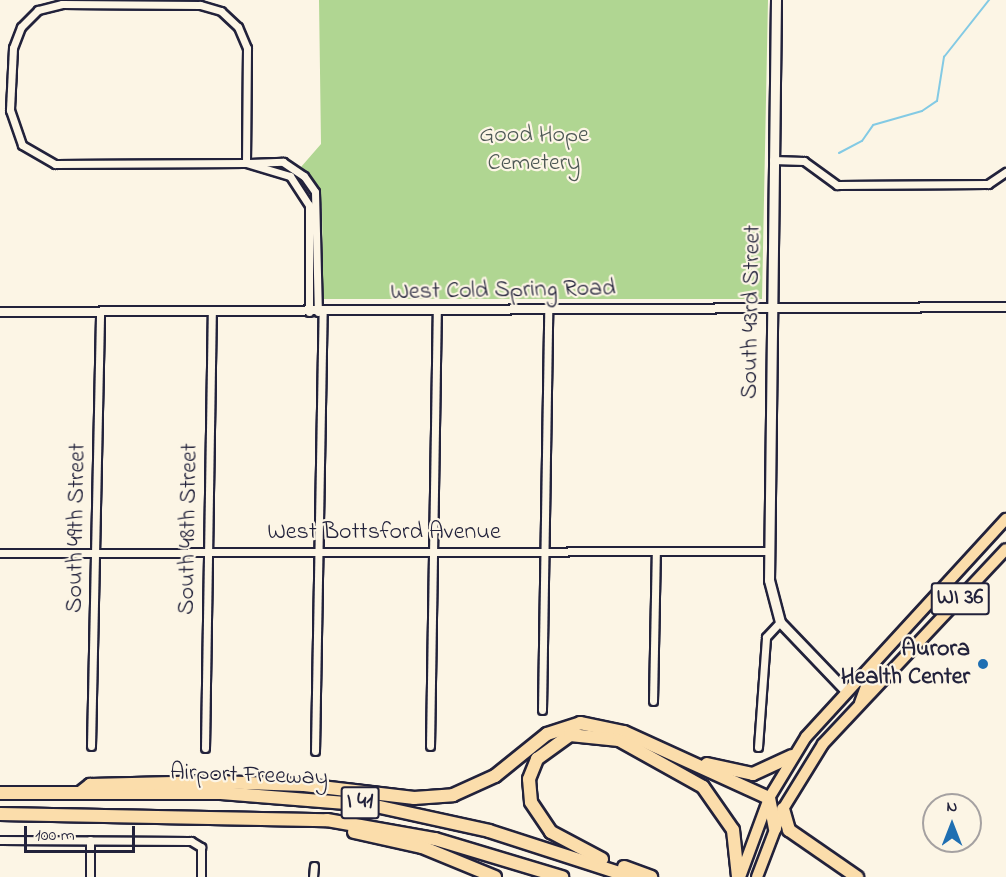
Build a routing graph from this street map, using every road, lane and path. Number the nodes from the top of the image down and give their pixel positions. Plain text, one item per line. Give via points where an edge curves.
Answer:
1 (776, 0) edge
2 (773, 160) junction
3 (246, 163) junction
4 (1006, 172) edge
5 (318, 204) junction
6 (309, 205) junction
7 (772, 307) junction
8 (1006, 308) edge
9 (548, 309) junction
10 (212, 310) junction
11 (100, 311) junction
12 (0, 312) edge
13 (317, 312) junction
14 (437, 312) junction
15 (1006, 519) edge
16 (1006, 549) edge
17 (656, 551) junction
18 (768, 551) junction
19 (320, 552) junction
20 (432, 552) junction
21 (543, 552) junction
22 (0, 553) edge
23 (96, 553) junction
24 (208, 553) junction
25 (780, 622) junction
26 (882, 652) junction
27 (846, 691) junction
28 (653, 701) dead end
29 (860, 703) junction
30 (543, 710) dead end
31 (831, 735) junction
32 (92, 746) dead end
33 (430, 746) dead end
34 (758, 747) dead end
35 (205, 748) dead end
36 (315, 751) dead end
37 (792, 756) junction
38 (686, 759) junction
39 (0, 793) edge
40 (80, 793) junction
41 (769, 798) junction
42 (783, 808) junction
43 (0, 814) edge
44 (253, 815) junction
45 (774, 828) junction
46 (0, 840) edge
47 (90, 840) junction
48 (314, 866) dead end
49 (90, 877) edge
50 (201, 877) edge
51 (314, 877) edge
52 (495, 877) edge
53 (562, 877) edge
54 (631, 877) edge
55 (651, 877) edge
56 (739, 877) edge
57 (757, 877) edge
58 (856, 877) edge

1 - 2 main road, South 43rd Street
2 - 4 street via 804,161 837,185 988,184
2 - 7 main road, South 43rd Street
3 - 3 street via 55,164 34,157 14,132 10,110 13,48 21,27 38,10 62,4 201,5 221,11 238,27 247,48
3 - 5 street via 260,159 294,168 310,182
3 - 6 street via 290,176
5 - 6 street
5 - 13 street
6 - 13 street
7 - 8 street, West Cold Spring Road
7 - 9 street, West Cold Spring Road
7 - 18 main road, South 43rd Street
9 - 14 street, West Cold Spring Road
9 - 21 street
10 - 11 street, West Cold Spring Road
10 - 13 street, West Cold Spring Road
10 - 24 street, South 48th Street
11 - 12 street, West Cold Spring Road
11 - 23 street, South 49th Street
13 - 14 street, West Cold Spring Road
13 - 19 street
14 - 20 street
15 - 26 main road, WI 36
16 - 29 main road, WI 36
17 - 18 street, West Bottsford Avenue
17 - 21 street, West Bottsford Avenue
17 - 28 street
18 - 25 main road, South 43rd Street
19 - 20 street, West Bottsford Avenue
19 - 24 street, West Bottsford Avenue
19 - 36 street
20 - 21 street, West Bottsford Avenue
20 - 33 street
21 - 30 street
22 - 23 street, West Bottsford Avenue
23 - 24 street, West Bottsford Avenue
23 - 32 street, South 49th Street
24 - 35 street, South 48th Street
25 - 27 main road
25 - 34 street via 766,637
26 - 27 main road, WI 36
26 - 29 main road
27 - 31 main road via 847,704
27 - 37 main road, WI 36
29 - 31 main road, WI 36
31 - 42 main road, WI 36
37 - 38 highway via 768,770 744,775
37 - 41 main road, WI 36
38 - 40 highway via 616,729 580,723 547,734 495,776 453,795 414,798 304,784 215,782 90,785
38 - 41 highway
39 - 40 highway, Airport Freeway / I 41
40 - 54 highway, Airport Freeway / I 41 via 276,794 370,805 489,831
41 - 45 highway
41 - 56 main road, WI 36
42 - 45 main road, WI 36
42 - 58 highway via 789,830
43 - 44 highway, Airport Freeway / I 41
44 - 52 highway via 274,824 404,842
44 - 53 highway, Airport Freeway / I 41 via 397,831
45 - 57 main road, WI 36
46 - 47 street
47 - 49 street
47 - 50 street via 198,843
48 - 51 street
55 - 56 highway via 579,850 544,825 531,802 529,779 548,746 570,735 607,736 687,774 712,795 728,820

